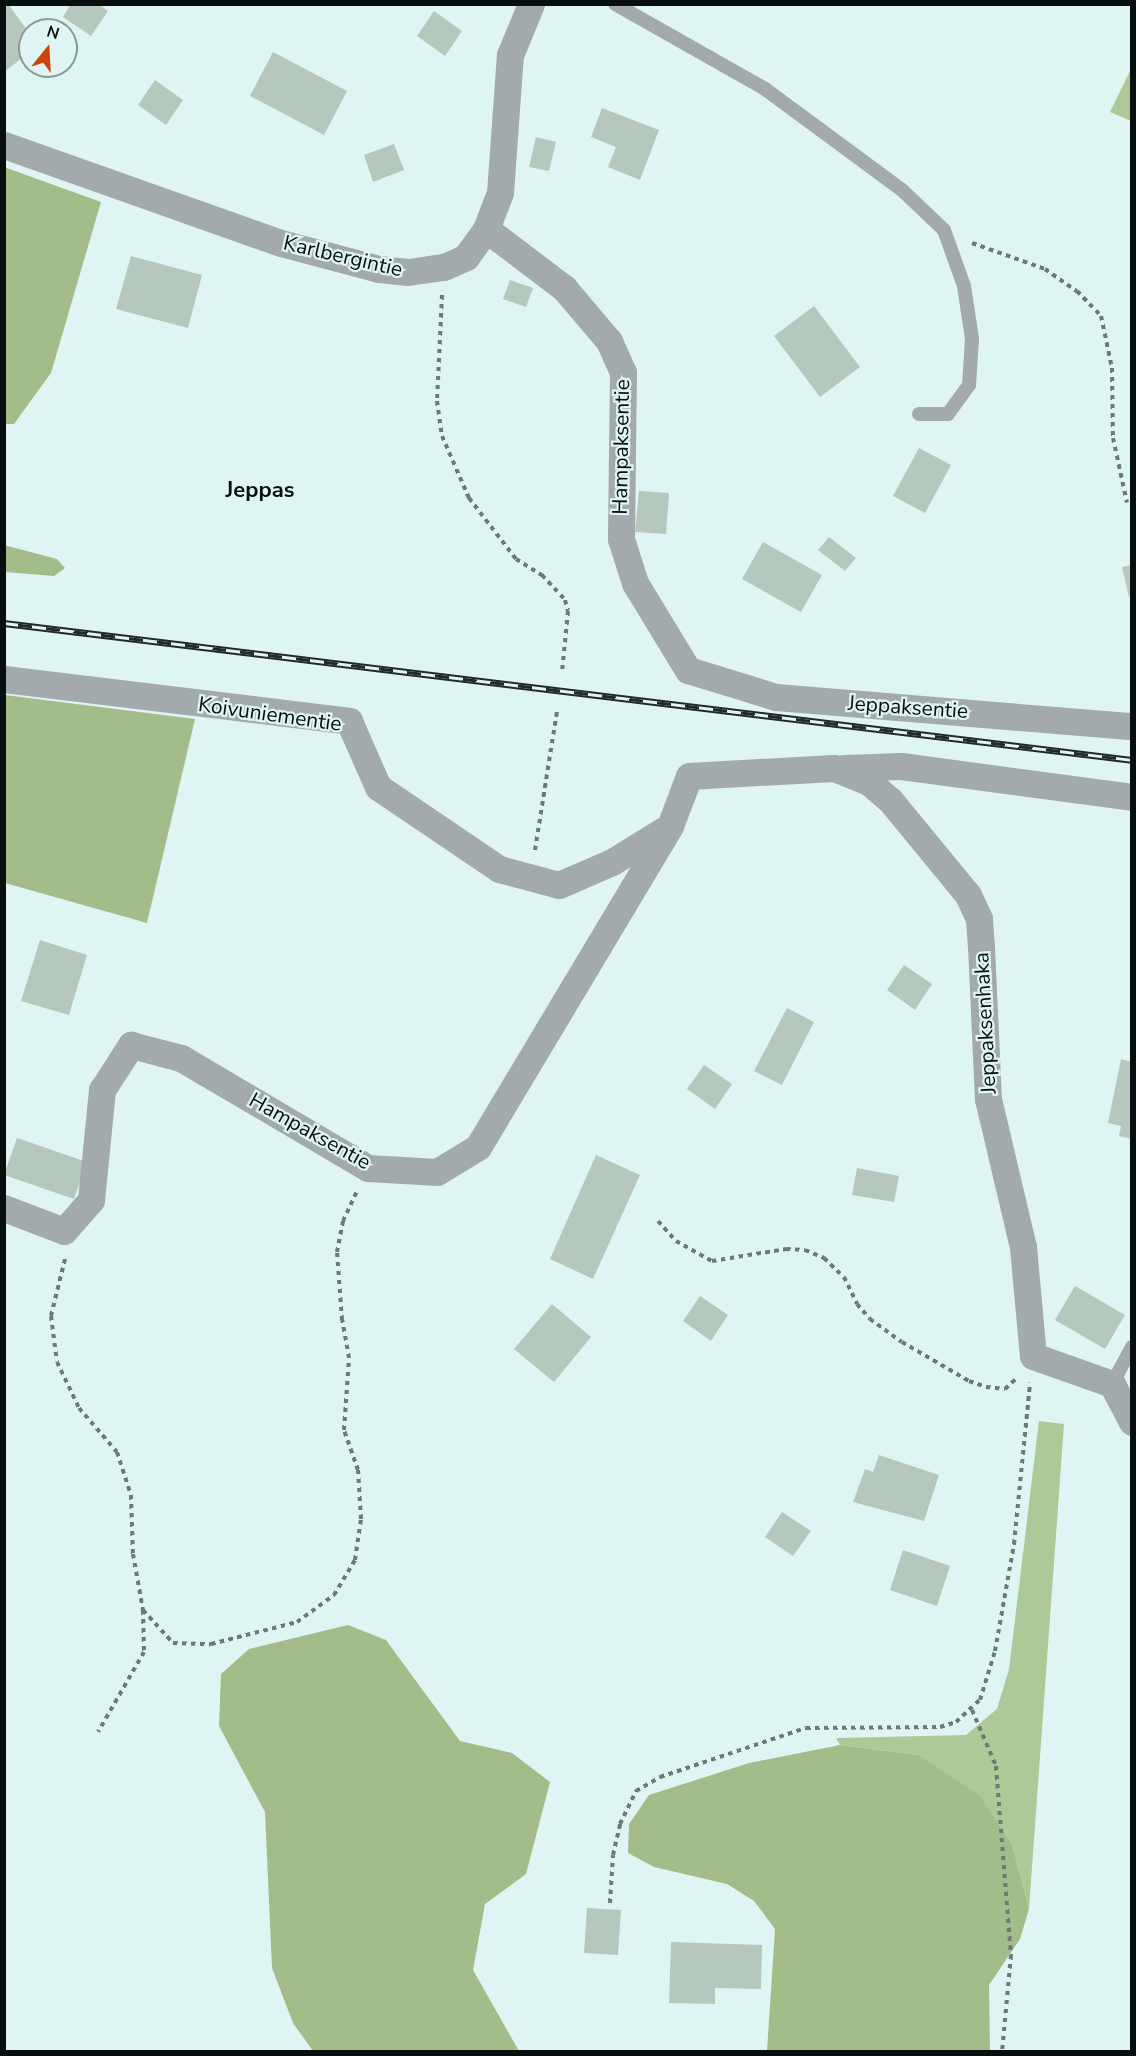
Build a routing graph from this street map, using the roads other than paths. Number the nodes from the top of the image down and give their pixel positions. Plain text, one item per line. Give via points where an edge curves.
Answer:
1 (531, 4) edge
2 (615, 4) edge
3 (4, 145) edge
4 (486, 229) junction
5 (919, 414) dead end
6 (688, 670) joint
7 (4, 679) edge
8 (1131, 726) edge
9 (834, 768) junction
10 (689, 776) joint
11 (1131, 796) edge
12 (670, 826) junction
13 (4, 1208) edge
14 (1131, 1347) edge
15 (1112, 1384) junction
16 (1131, 1422) edge

1 - 4 street, Karlbergintie via 510,55 500,193
2 - 5 lane via 765,89 902,190 944,230 964,286 972,339 969,385 948,414
3 - 4 street, Karlbergintie via 281,243 379,269 408,272 444,267 466,257
4 - 6 street, Hampaksentie via 564,288 609,341 623,372 621,539 635,583
6 - 8 street, Jeppaksentie via 776,697
7 - 12 street, Koivuniementie via 349,721 378,788 436,831 500,869 559,885 612,862
9 - 10 street, Jeppaksenhaka
9 - 11 street via 900,766
9 - 15 street, Jeppaksenhaka via 869,782 890,800 968,895 979,919 988,1099 1023,1247 1034,1356
10 - 12 street, Hampaksentie
12 - 13 street, Hampaksentie via 478,1147 436,1172 368,1168 181,1058 131,1045 102,1090 91,1200 64,1231
14 - 15 lane
15 - 16 street

